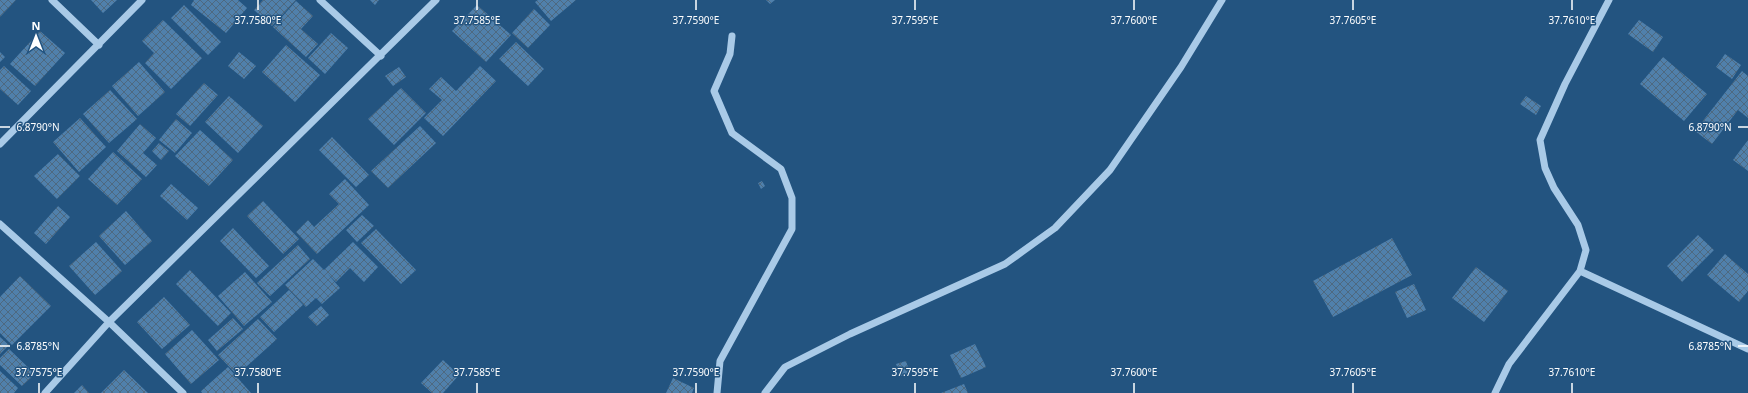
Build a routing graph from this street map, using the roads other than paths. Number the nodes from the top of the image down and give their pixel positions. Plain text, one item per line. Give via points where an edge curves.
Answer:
1 (52, 0) edge
2 (142, 0) edge
3 (320, 0) edge
4 (436, 0) edge
5 (1222, 0) edge
6 (1609, 0) edge
7 (732, 36) dead end
8 (100, 45) junction
9 (381, 56) junction
10 (0, 144) edge
11 (0, 224) edge
12 (1580, 271) junction
13 (109, 322) junction
14 (1748, 349) edge
15 (44, 393) edge
16 (183, 393) edge
17 (718, 393) edge
18 (765, 393) edge
19 (1495, 393) edge

1 - 8 street
2 - 8 street
3 - 9 street
4 - 9 street
5 - 18 street via 1181,67 1110,170 1055,228 1005,264 785,366
6 - 12 street via 1564,84 1540,140 1545,168 1554,188 1578,225 1586,250
7 - 17 street via 730,54 714,91 732,133 780,169 792,198 792,229 720,361
8 - 10 street
9 - 13 street
11 - 13 street
12 - 14 street
12 - 19 street via 1509,364
13 - 15 street
13 - 16 street

